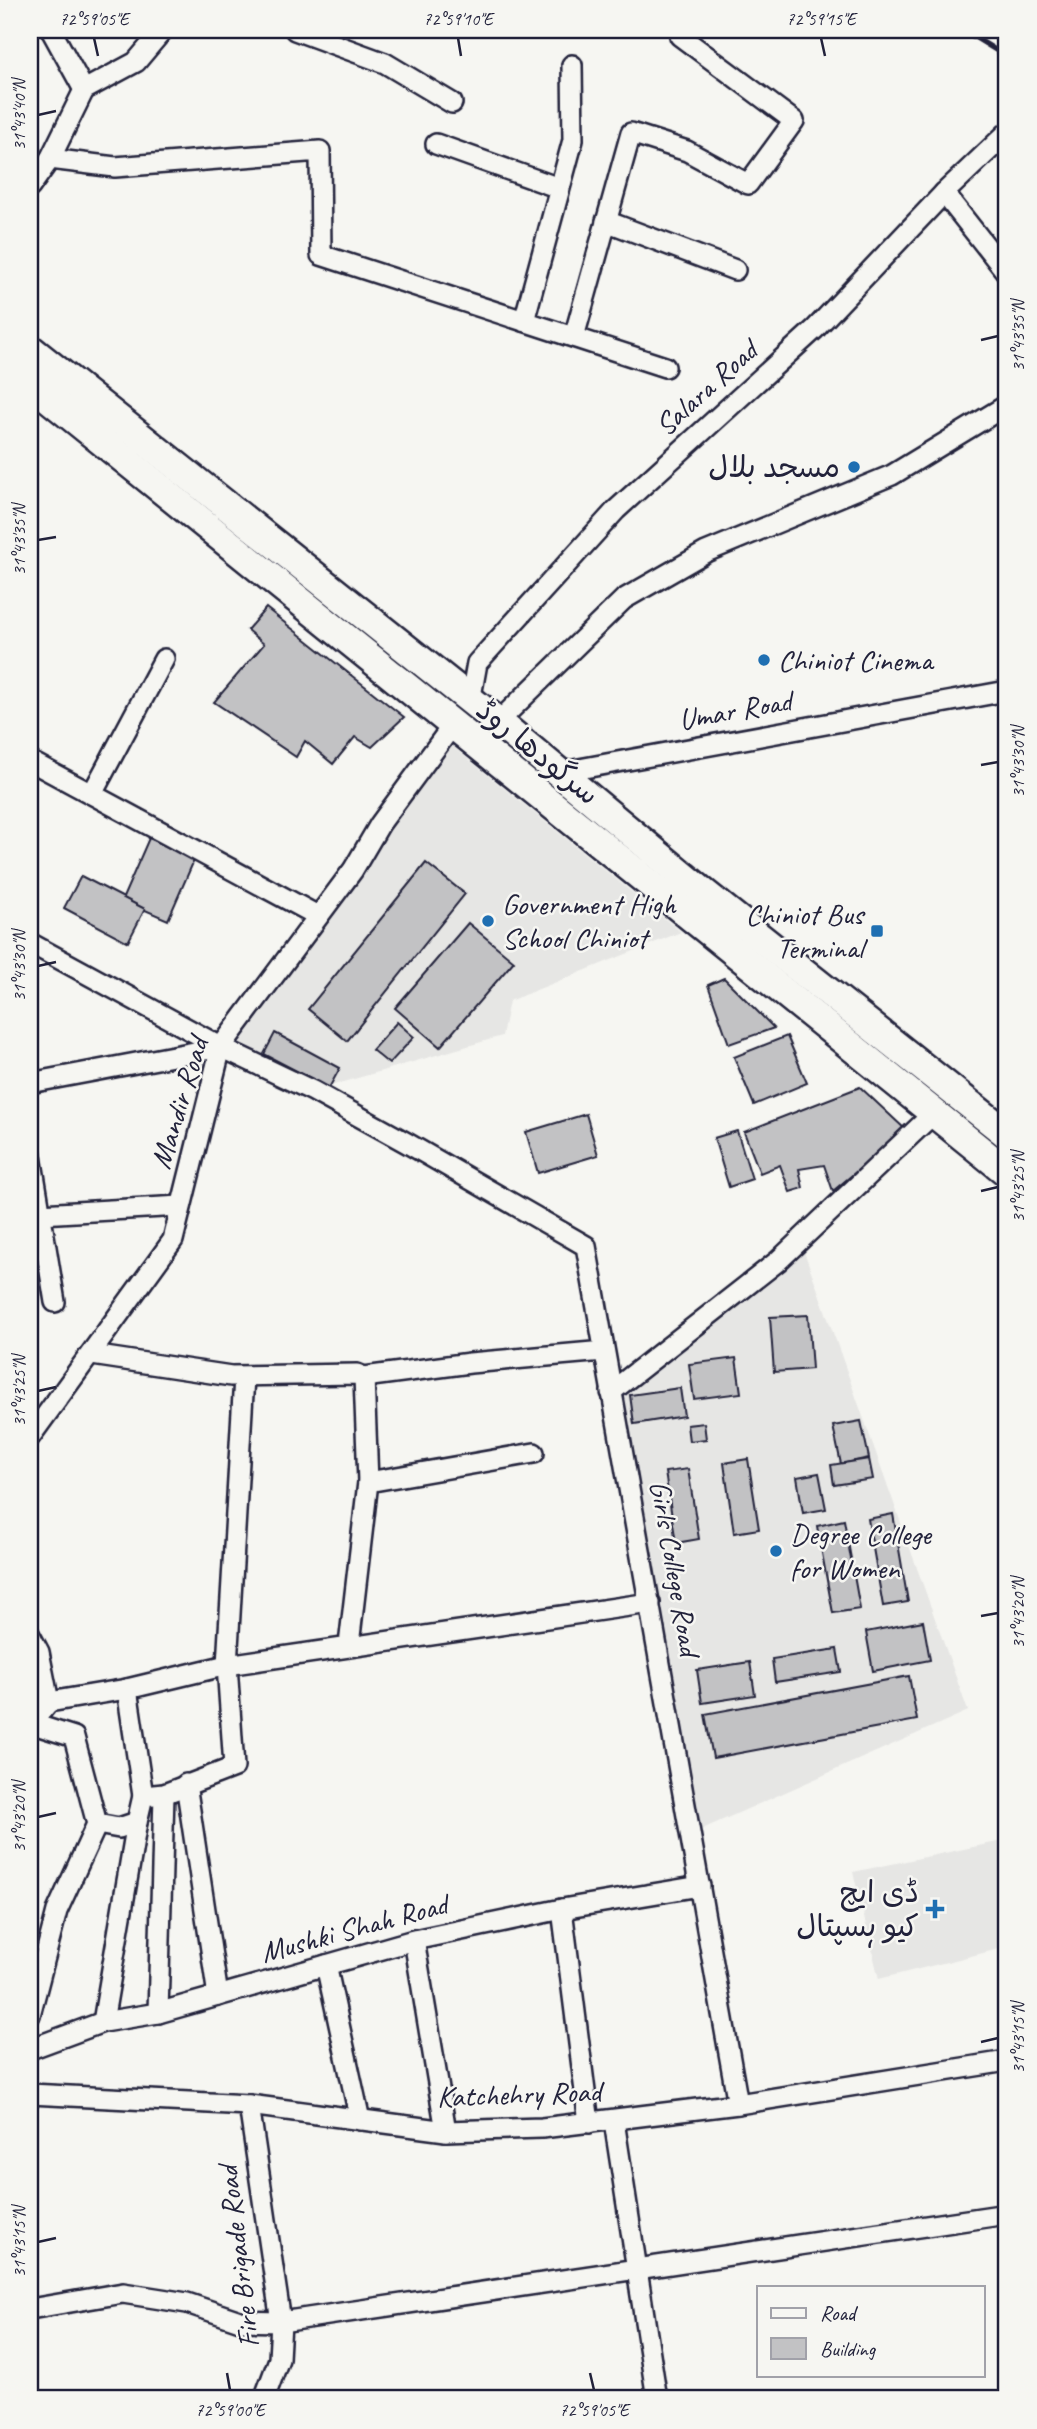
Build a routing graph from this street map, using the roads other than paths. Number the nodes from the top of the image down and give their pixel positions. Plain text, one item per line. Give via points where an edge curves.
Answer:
1 (51, 30) edge
2 (163, 30) edge
3 (295, 30) edge
4 (680, 36) dead end
5 (572, 65) dead end
6 (84, 90) junction
7 (452, 103) dead end
8 (1007, 133) edge
9 (436, 144) dead end
10 (50, 159) junction
11 (30, 187) edge
12 (559, 188) junction
13 (944, 193) junction
14 (606, 221) junction
15 (735, 270) dead end
16 (1007, 273) edge
17 (524, 321) junction
18 (574, 337) junction
19 (30, 349) edge
20 (665, 367) dead end
21 (30, 383) edge
22 (1007, 405) edge
23 (188, 494) junction
24 (164, 659) dead end
25 (1007, 691) edge
26 (470, 702) junction
27 (498, 722) junction
28 (452, 726) junction
29 (30, 761) edge
30 (557, 773) junction
31 (92, 794) junction
32 (695, 903) junction
33 (318, 916) junction
34 (30, 943) edge
35 (856, 1014) junction
36 (837, 1035) junction
37 (220, 1047) junction
38 (30, 1083) edge
39 (934, 1113) junction
40 (1007, 1134) edge
41 (30, 1150) edge
42 (1007, 1172) edge
43 (181, 1206) junction
44 (40, 1214) junction
45 (55, 1302) dead end
46 (604, 1350) junction
47 (92, 1355) junction
48 (244, 1377) junction
49 (364, 1377) junction
50 (611, 1392) junction
51 (30, 1437) edge
52 (534, 1453) dead end
53 (368, 1482) junction
54 (650, 1603) junction
55 (30, 1635) edge
56 (349, 1645) junction
57 (228, 1665) junction
58 (127, 1689) junction
59 (49, 1702) junction
60 (31, 1723) edge
61 (186, 1784) junction
62 (164, 1794) junction
63 (143, 1796) junction
64 (137, 1822) junction
65 (97, 1824) junction
66 (700, 1886) junction
67 (562, 1909) junction
68 (414, 1940) junction
69 (326, 1965) junction
70 (218, 1996) junction
71 (158, 2013) junction
72 (30, 2015) edge
73 (103, 2022) junction
74 (30, 2049) edge
75 (1007, 2061) edge
76 (30, 2094) edge
77 (248, 2105) junction
78 (738, 2105) junction
79 (360, 2120) junction
80 (614, 2121) junction
81 (589, 2123) junction
82 (446, 2130) junction
83 (1007, 2214) edge
84 (635, 2268) junction
85 (30, 2309) edge
86 (281, 2322) junction
87 (264, 2399) edge
88 (657, 2399) edge

1 - 6 street
2 - 6 street via 136,62
3 - 7 street via 385,63
4 - 14 street via 794,121 748,184 687,151 631,133
5 - 12 street via 573,140
6 - 10 street
8 - 13 street, Salara Road
9 - 12 street
10 - 11 street
10 - 17 street via 115,167 320,151 321,255
12 - 17 street
13 - 16 street
13 - 26 street, Salara Road via 816,329 616,510 519,614 477,663
14 - 15 street
14 - 18 street
17 - 18 street
18 - 20 street
19 - 23 highway, سرگودھا روڈ
21 - 23 highway, سرگودھا روڈ
22 - 27 street via 891,475 706,552 624,599
23 - 26 highway, سرگودھا روڈ
23 - 28 highway, سرگودھا روڈ
24 - 31 street
25 - 30 street, Umar Road
26 - 27 highway, سرگودھا روڈ
27 - 30 highway, سرگودھا روڈ
28 - 32 highway, سرگودھا روڈ
28 - 33 street, Mandir Road
29 - 31 street
30 - 32 highway, سرگودھا روڈ
31 - 33 street
32 - 35 highway, سرگودھا روڈ
32 - 36 highway, سرگودھا روڈ
33 - 37 street, Mandir Road
34 - 37 street
35 - 36 highway
35 - 40 highway, سرگودھا روڈ
36 - 39 highway, سرگودھا روڈ
37 - 38 street
37 - 43 street, Mandir Road
37 - 46 street, Girls College Road via 313,1091 586,1246
39 - 42 highway, سرگودھا روڈ
39 - 50 street via 778,1261
41 - 44 street
43 - 44 street
43 - 47 street, Mandir Road via 173,1240
44 - 45 street
46 - 49 street
46 - 50 street, Girls College Road
47 - 48 street
47 - 51 street, Mandir Road
48 - 49 street
48 - 57 street
49 - 53 street
50 - 54 street, Girls College Road
52 - 53 street
53 - 56 street
54 - 56 street
54 - 66 street, Girls College Road
55 - 59 street via 39,1652
56 - 57 street
57 - 58 street
57 - 61 street via 234,1767
58 - 59 street
58 - 63 street
59 - 60 street
60 - 65 street via 74,1737
61 - 62 street
61 - 70 street
62 - 63 street
62 - 71 street
63 - 64 street
64 - 65 street via 119,1828
64 - 73 street
65 - 72 street via 57,1911
66 - 67 street, Mushki Shah Road
66 - 78 street, Girls College Road
67 - 68 street, Mushki Shah Road
67 - 81 street
68 - 69 street, Mushki Shah Road
68 - 82 street
69 - 70 street, Mushki Shah Road
69 - 79 street
70 - 71 street, Mushki Shah Road
71 - 73 street, Mushki Shah Road
73 - 74 street, Mushki Shah Road
75 - 78 street, Katchehry Road
76 - 77 street, Katchehry Road
77 - 79 street, Katchehry Road
77 - 86 street, Fire Brigade Road
78 - 80 street, Katchehry Road
79 - 82 street, Katchehry Road
80 - 81 street, Katchehry Road
80 - 84 street
81 - 82 street, Katchehry Road via 542,2129
83 - 84 street
84 - 86 street
84 - 88 street
85 - 86 street via 123,2293 187,2303 240,2321
86 - 87 street, Fire Brigade Road via 279,2359

